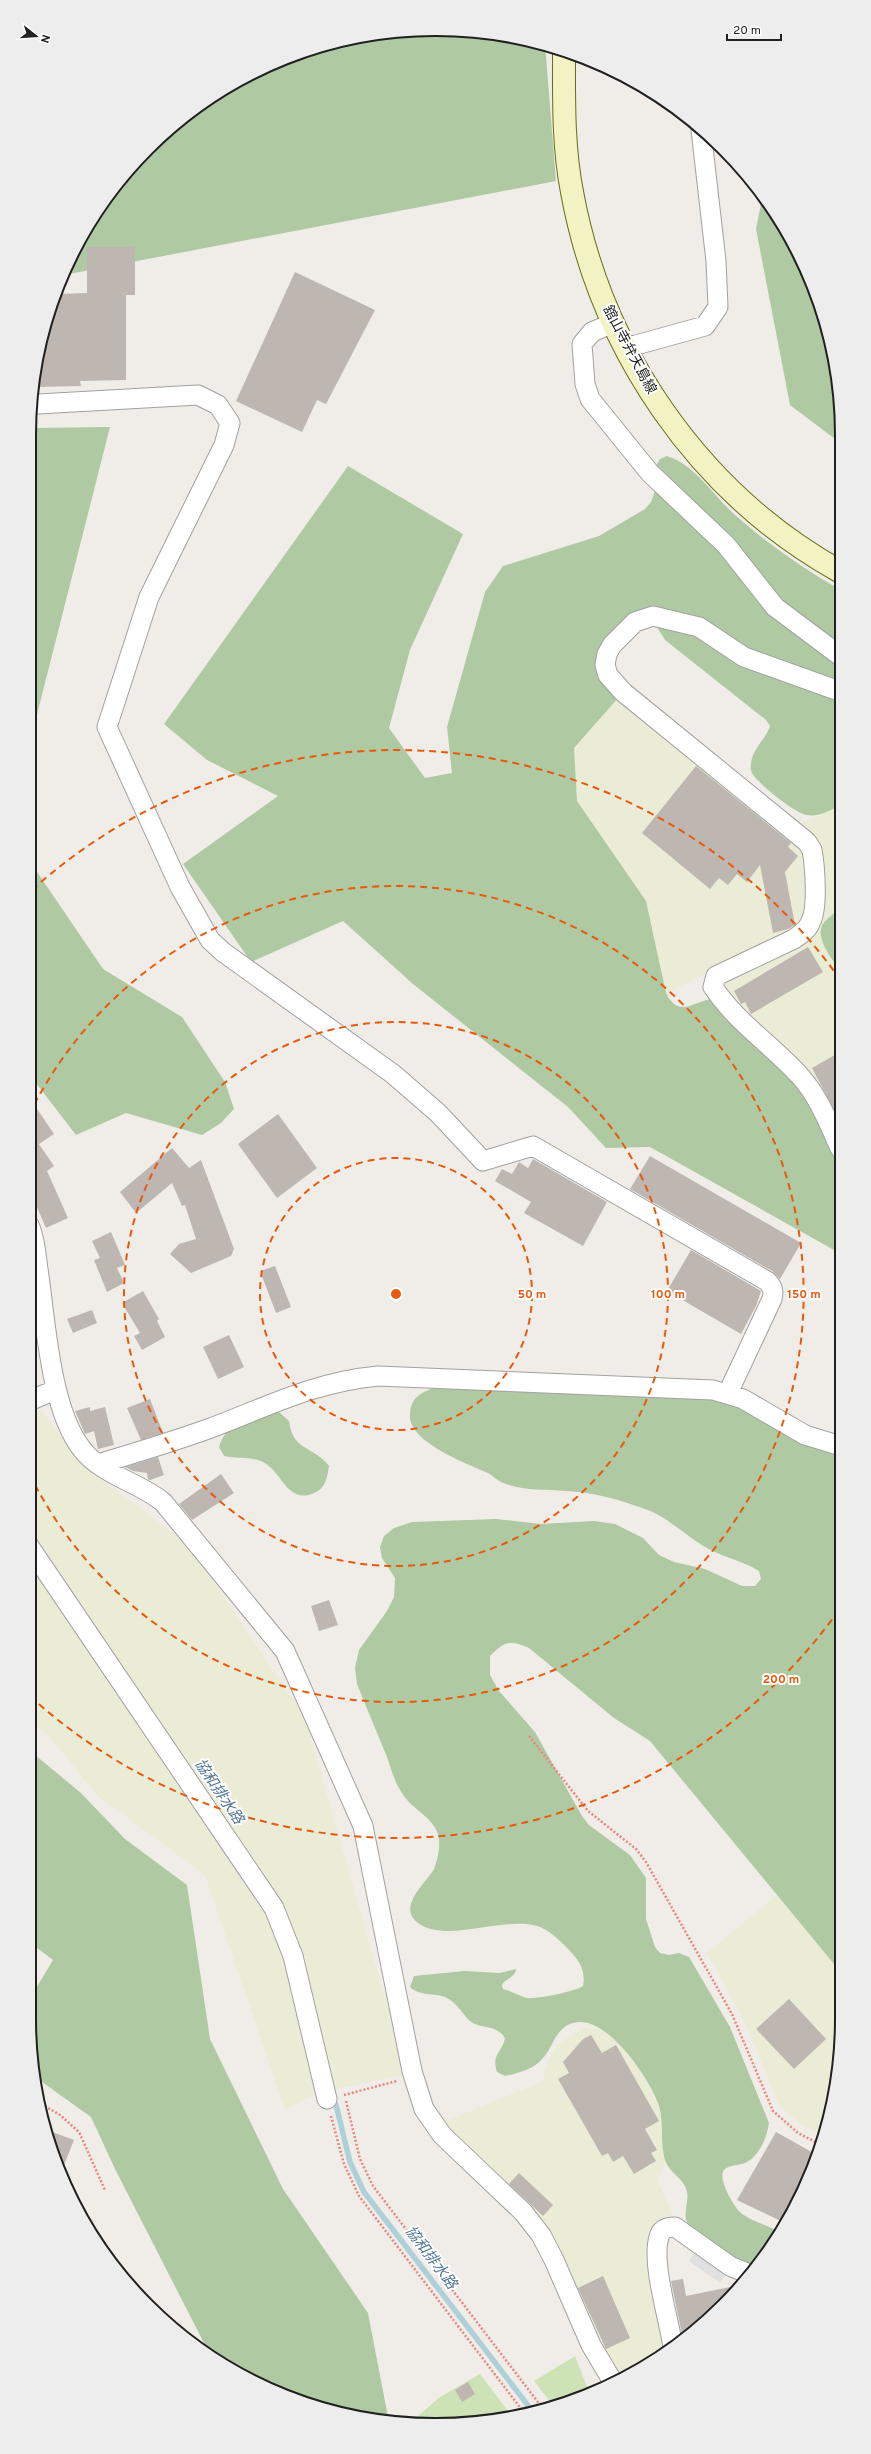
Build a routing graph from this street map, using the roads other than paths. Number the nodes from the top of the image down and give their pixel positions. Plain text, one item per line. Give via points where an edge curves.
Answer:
1 (564, 57) edge
2 (702, 138) edge
3 (613, 323) junction
4 (625, 348) junction
5 (37, 404) edge
6 (835, 568) edge
7 (835, 652) edge
8 (835, 690) edge
9 (835, 1138) edge
10 (36, 1263) edge
11 (55, 1390) junction
12 (728, 1393) junction
13 (36, 1398) edge
14 (835, 1444) edge
15 (98, 1464) junction
16 (36, 1556) edge
17 (336, 2097) road end
18 (744, 2272) edge
19 (672, 2340) edge
20 (611, 2377) edge

1 - 3 main road, 舘山寺弁天島線 via 565,135 572,191 588,258
2 - 4 street via 716,261 718,307 706,326
3 - 4 main road, 舘山寺弁天島線
3 - 7 street via 592,332 582,344 585,384 590,399 650,473 726,545 775,607
4 - 6 main road, 舘山寺弁天島線 via 669,419 723,483 786,537
5 - 12 street via 198,395 218,405 230,423 224,445 149,597 107,727 173,873 210,940 222,952 393,1074 438,1113 483,1161 534,1146 767,1281 774,1292 772,1298
8 - 9 street via 744,657 699,628 653,616 635,622 607,654 605,665 608,675 623,692 807,842 812,850 812,921 804,932 794,939 716,976 713,987 730,1012 800,1077 818,1102
10 - 11 street
11 - 13 street
11 - 15 street via 79,1444
12 - 14 street via 805,1435
12 - 15 street via 713,1390 386,1376 353,1378 305,1390 207,1429
15 - 20 street via 150,1492 163,1502 285,1651 366,1835 414,2077 424,2109 439,2131 523,2212 541,2235 592,2345
16 - 17 street via 274,1908 293,1956
18 - 19 street via 730,2266 675,2227 662,2230 659,2236 658,2260

